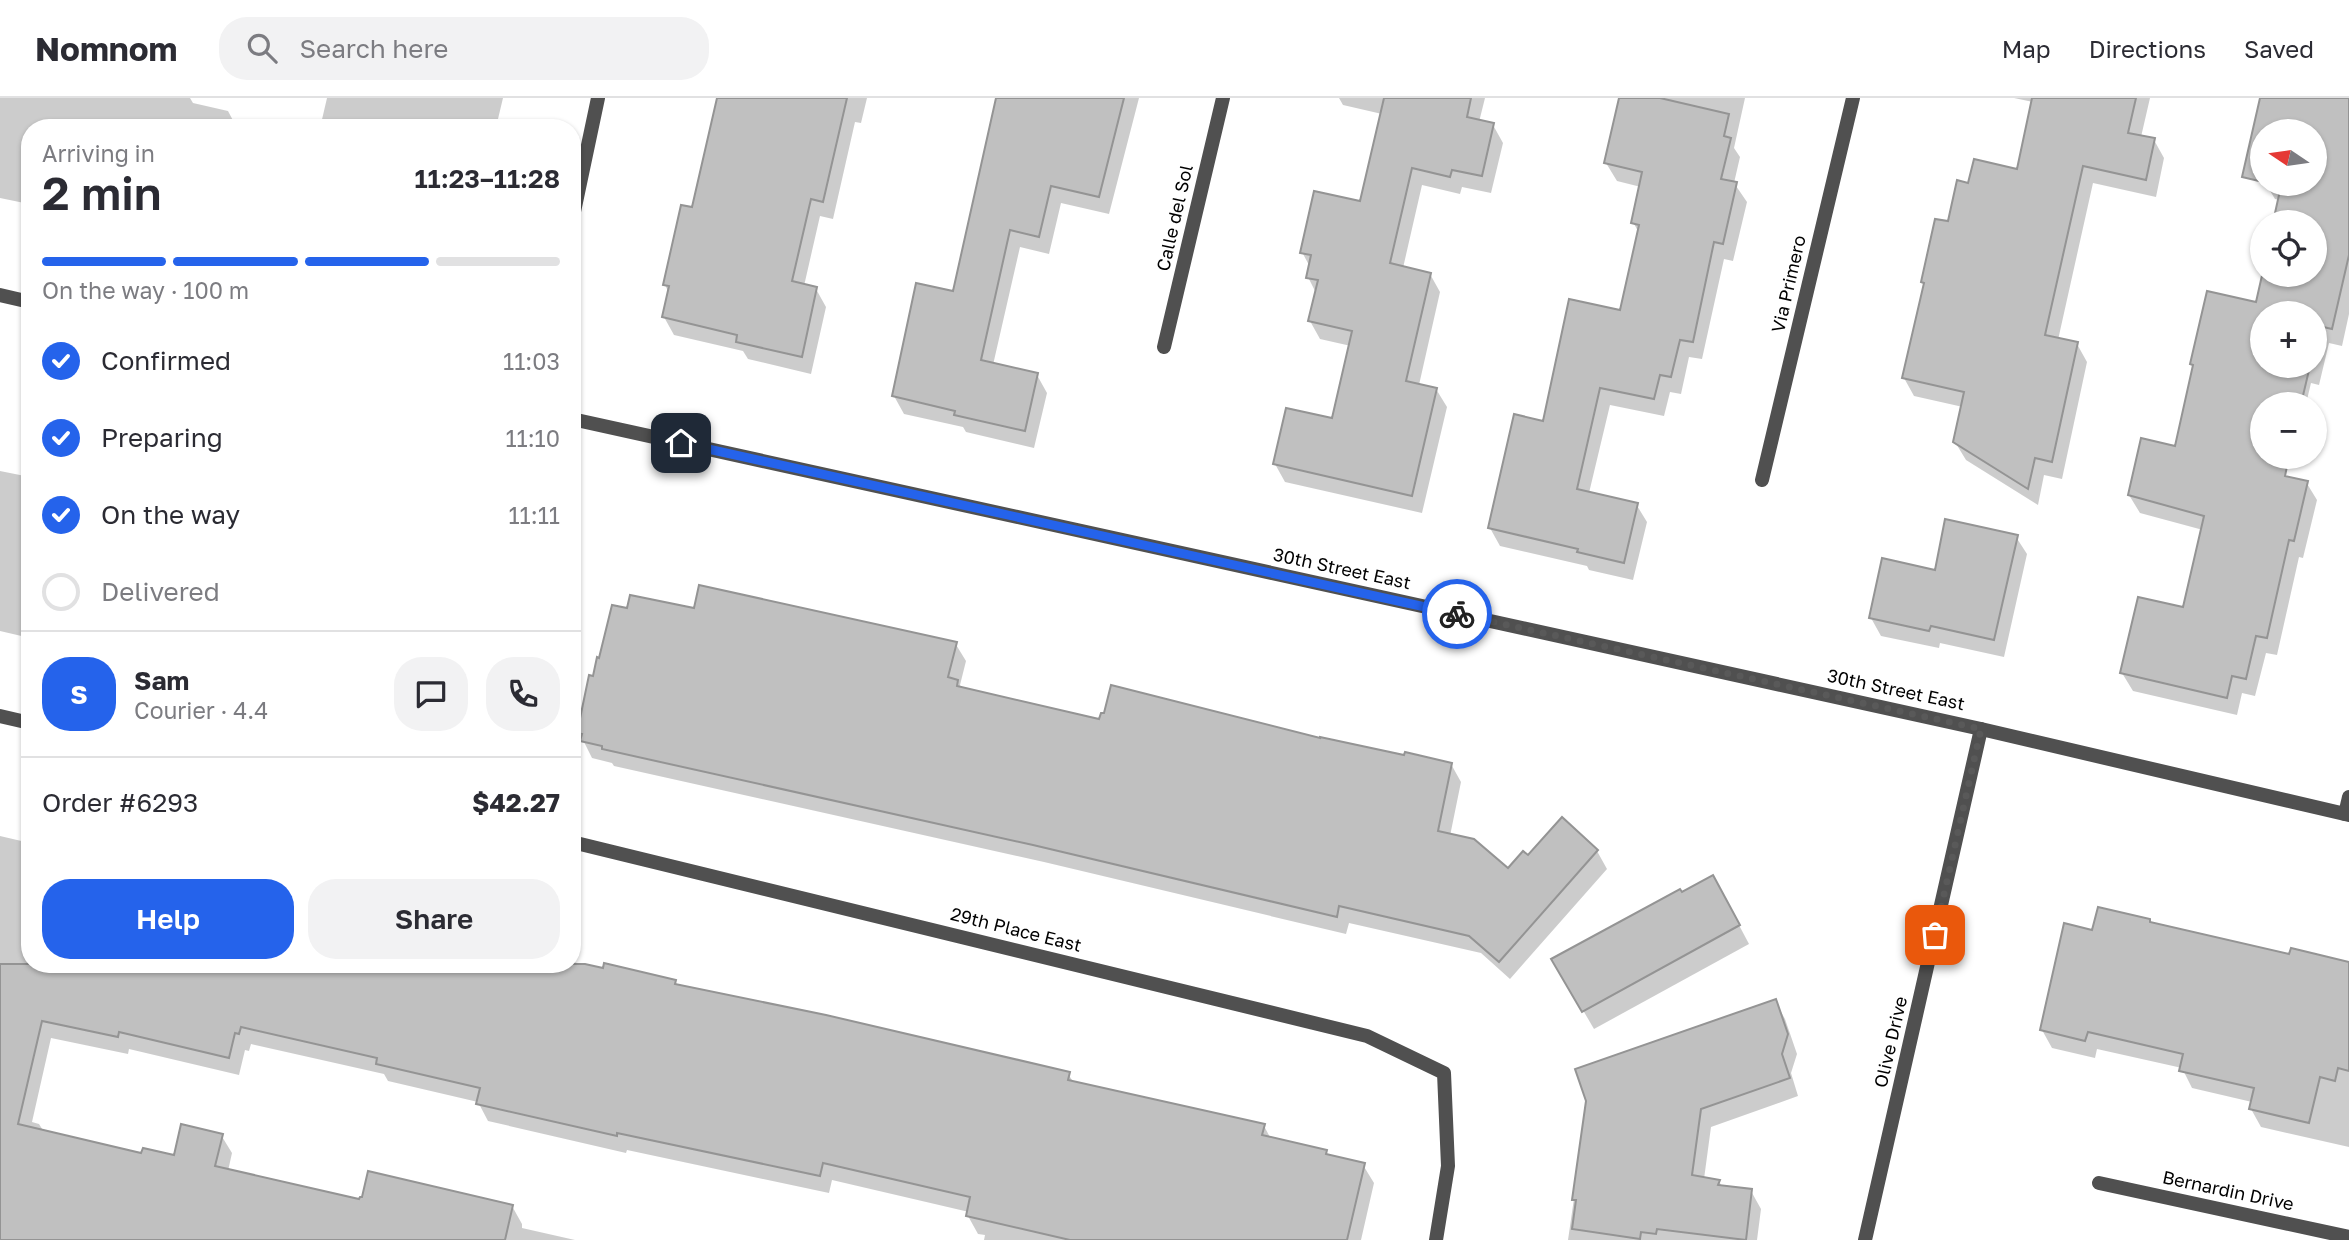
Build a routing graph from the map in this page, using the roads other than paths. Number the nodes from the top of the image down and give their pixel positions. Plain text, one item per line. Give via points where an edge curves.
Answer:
1 (598, 98) edge
2 (1223, 98) edge
3 (1853, 98) edge
4 (581, 178) edge
5 (0, 296) edge
6 (21, 300) edge
7 (1164, 347) dead end
8 (581, 421) edge
9 (1762, 480) dead end
10 (0, 716) edge
11 (21, 721) edge
12 (1981, 729) junction
13 (2349, 797) edge
14 (2347, 815) edge
15 (581, 844) edge
16 (2099, 1183) dead end
17 (2349, 1237) edge
18 (1436, 1240) edge
19 (1865, 1240) edge

1 - 4 street
2 - 7 street, Calle del Sol
3 - 9 street, Via Primero
5 - 6 street
8 - 12 street, 30th Street East
10 - 11 street
12 - 14 street, 30th Street East
12 - 19 street, Olive Drive
13 - 14 street
15 - 18 street, 29th Place East via 1367,1036 1444,1073 1448,1166
16 - 17 street, Bernardin Drive

